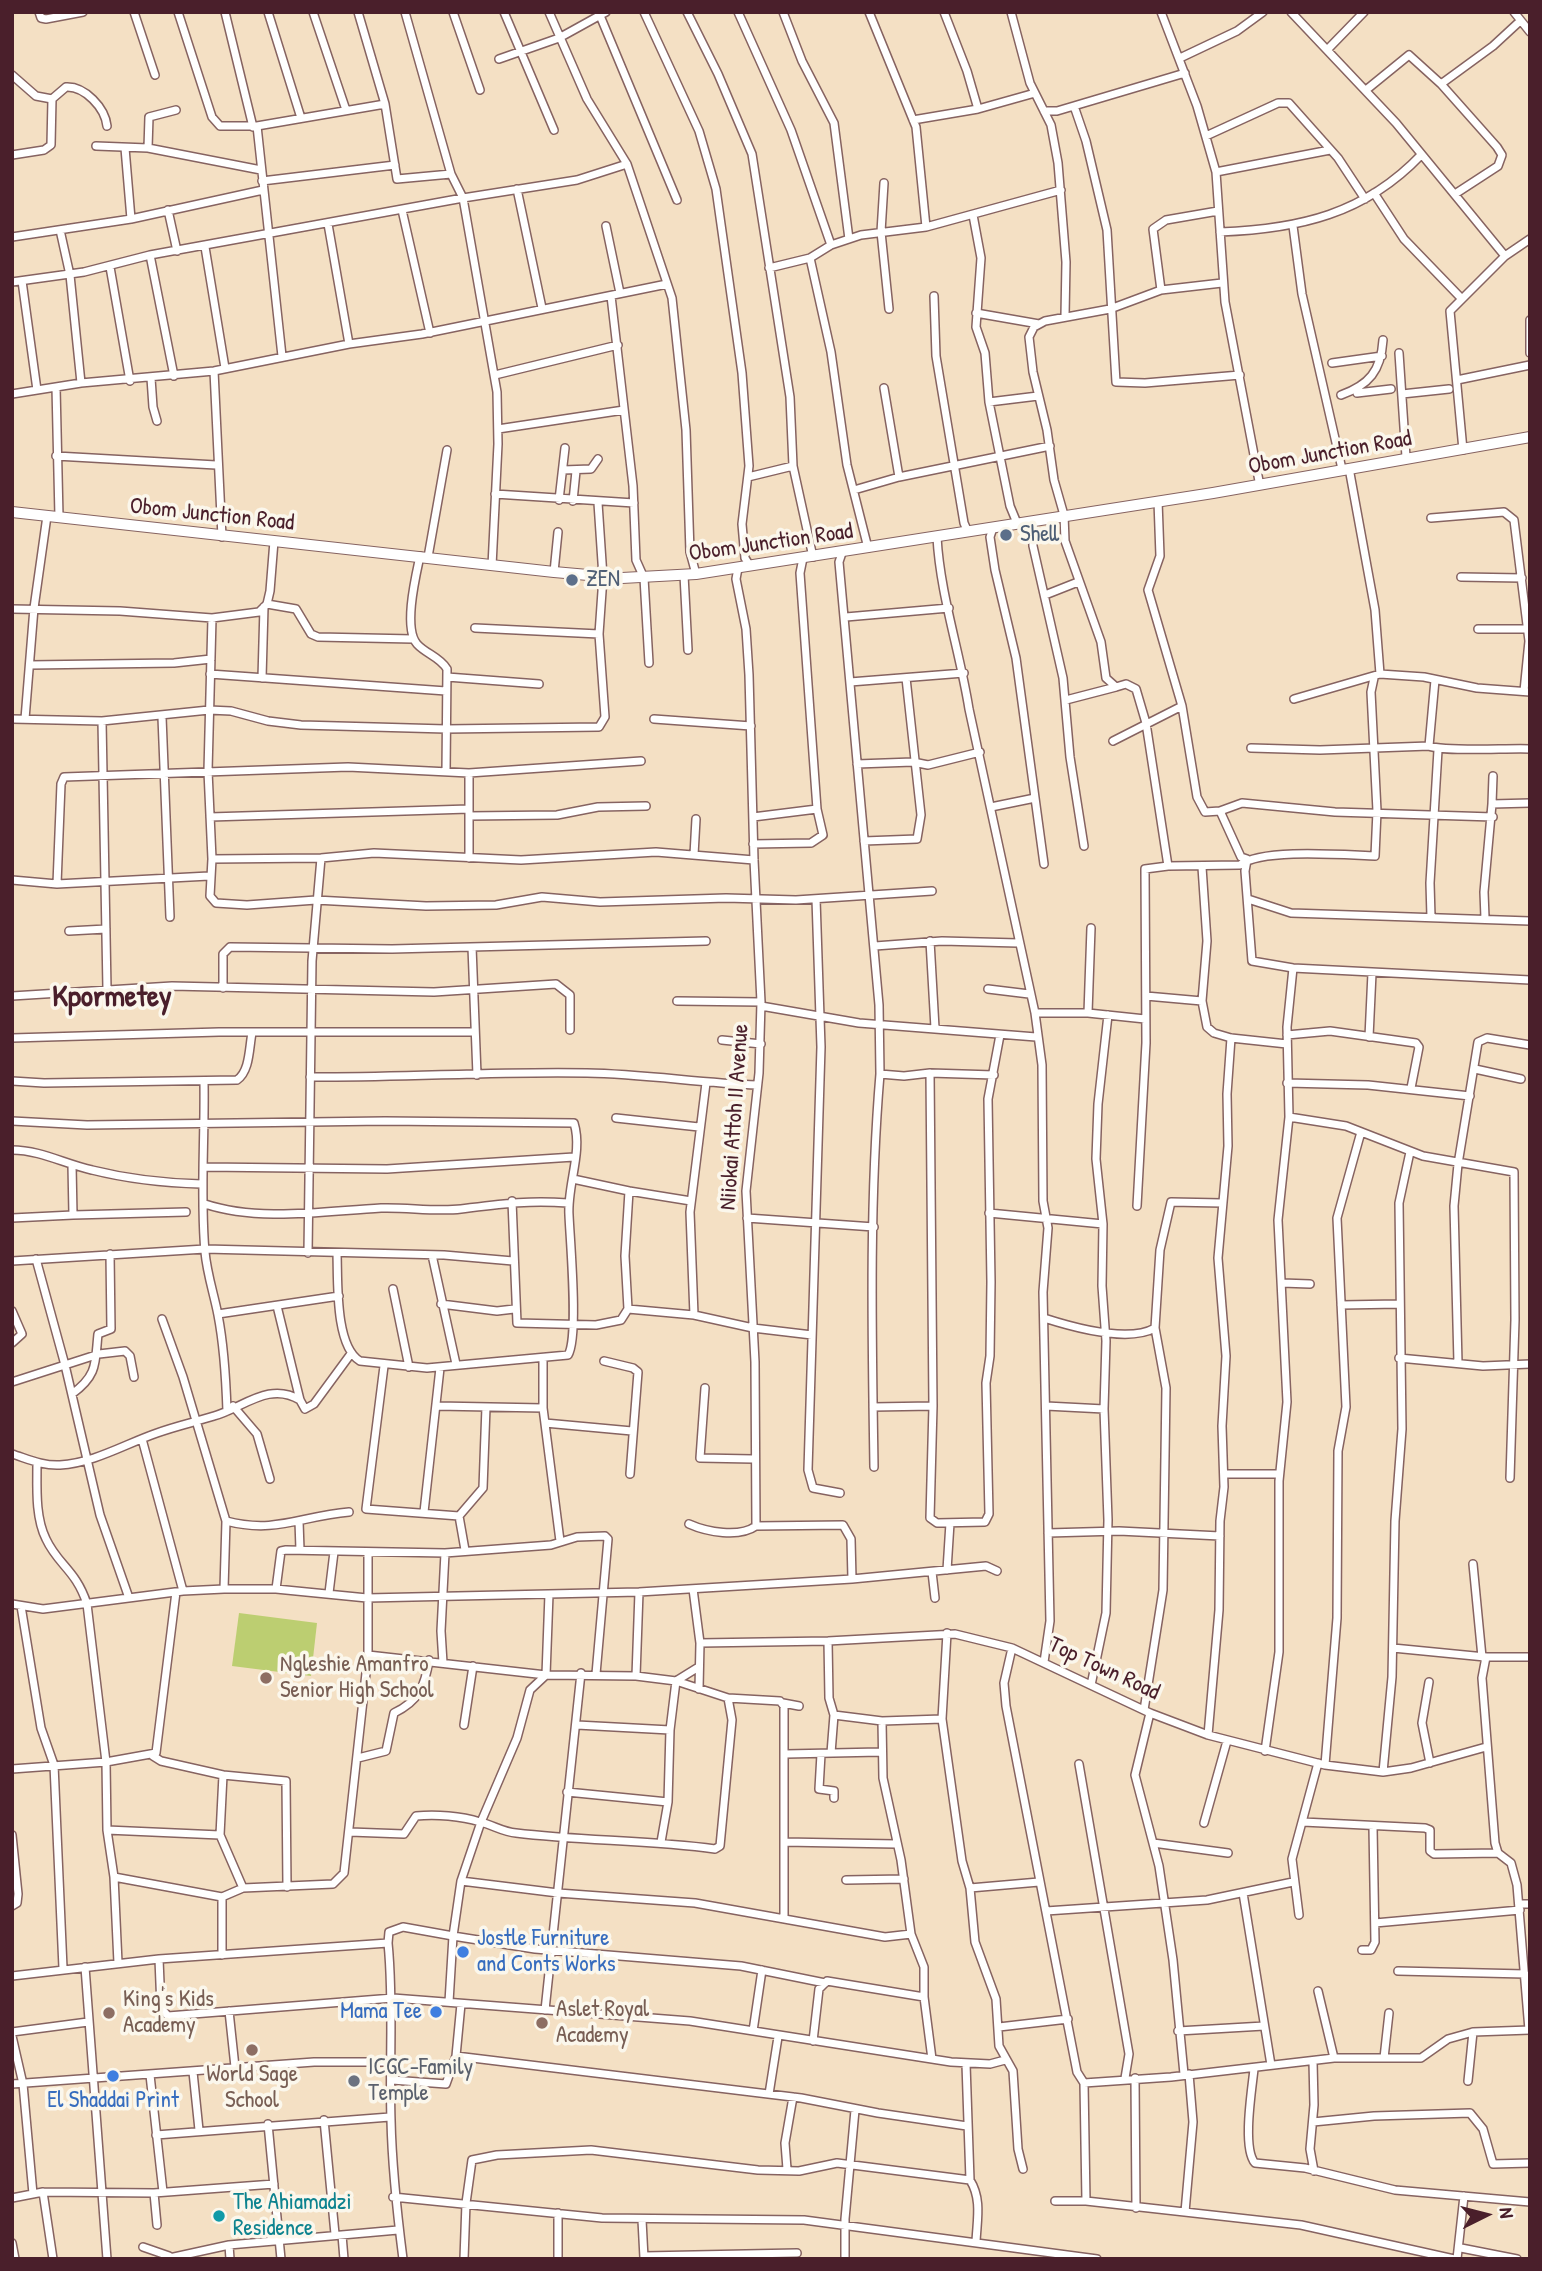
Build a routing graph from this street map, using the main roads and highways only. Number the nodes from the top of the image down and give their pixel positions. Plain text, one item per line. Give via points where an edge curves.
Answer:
1 (1530, 437) edge
2 (12, 512) edge

1 - 2 main road, Obom Junction Road via 842,553 644,578 492,566

